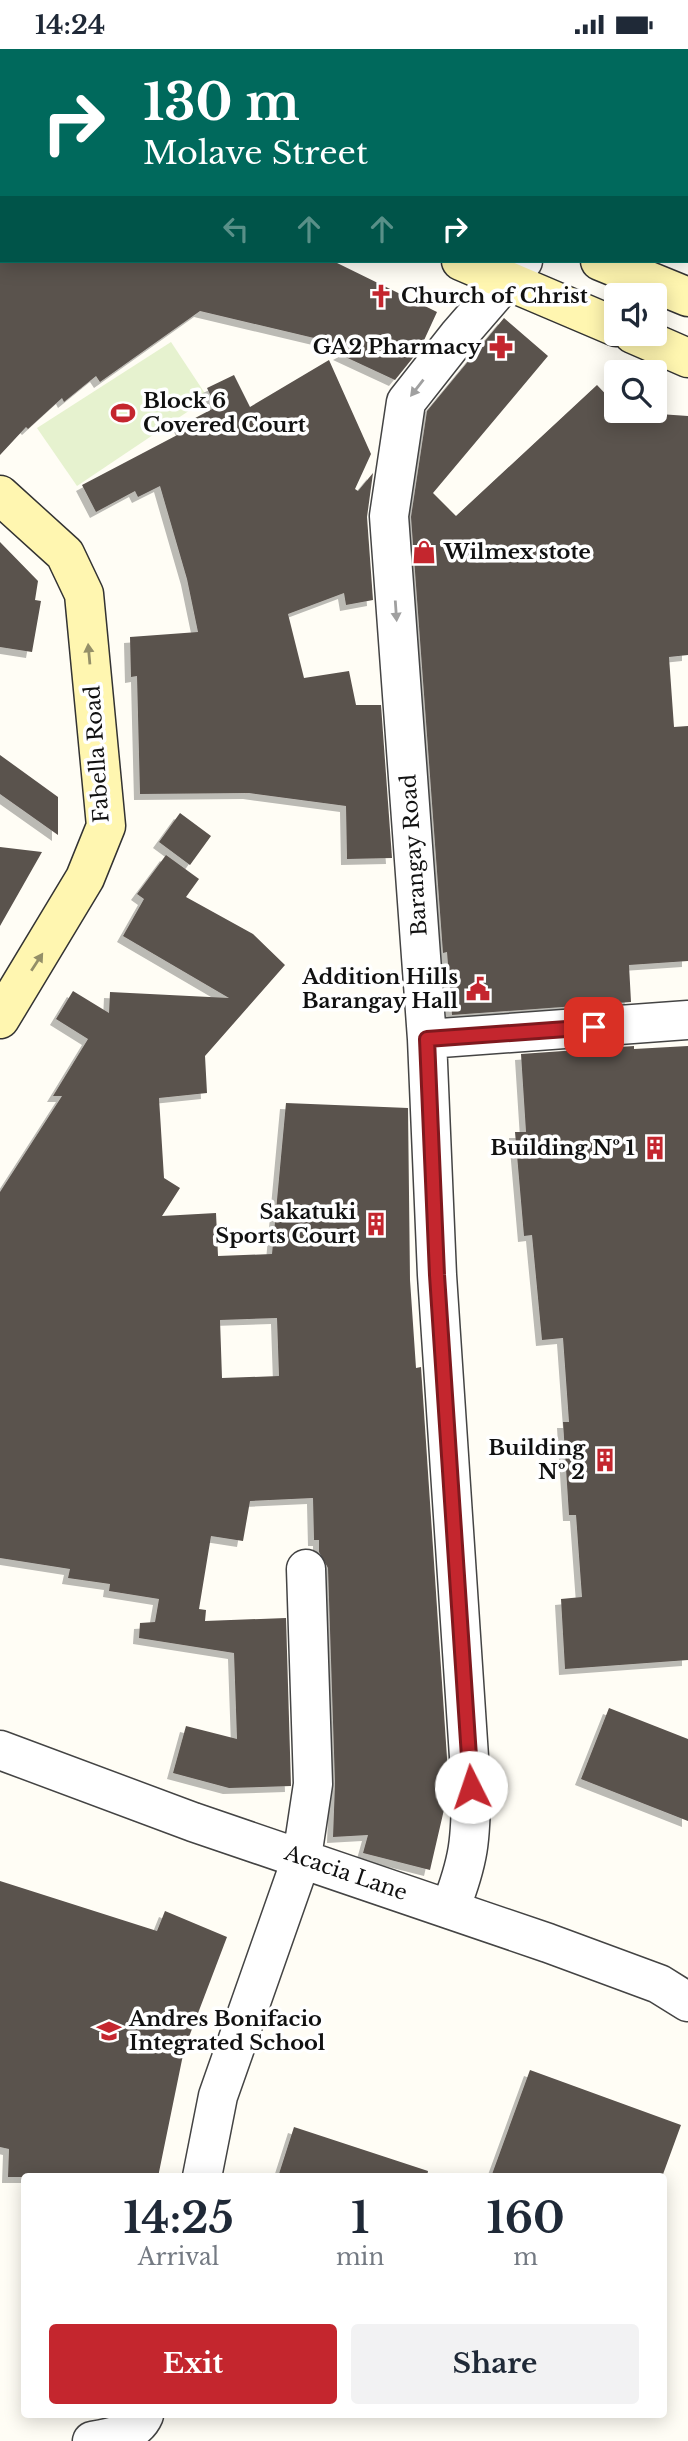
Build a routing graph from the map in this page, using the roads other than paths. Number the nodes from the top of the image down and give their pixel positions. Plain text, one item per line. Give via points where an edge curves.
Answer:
1 (473, 263) edge
2 (605, 263) edge
3 (515, 270) edge
4 (688, 297) edge
5 (604, 320) edge
6 (660, 346) edge
7 (688, 358) edge
8 (0, 495) edge
9 (0, 1019) edge
10 (688, 1020) edge
11 (427, 1039) junction
12 (306, 1569) dead end
13 (0, 1750) edge
14 (302, 1857) junction
15 (450, 1909) junction
16 (688, 2002) edge
17 (203, 2173) edge
18 (143, 2418) edge
19 (92, 2441) edge

1 - 3 street
2 - 4 street
3 - 5 street
3 -> 11 street, Barangay Road via 406,403 389,516
6 - 7 street
9 -> 8 street, Fabella Road via 85,878 106,826 84,594 65,554
10 - 11 street
11 - 15 street, Barangay Road via 437,1275 471,1787 468,1864
12 - 14 street via 313,1784
13 - 14 street, Acacia Lane
14 - 15 street, Acacia Lane
14 - 17 street via 218,2096
15 - 16 street, Acacia Lane via 659,1984
18 - 19 street via 118,2436

